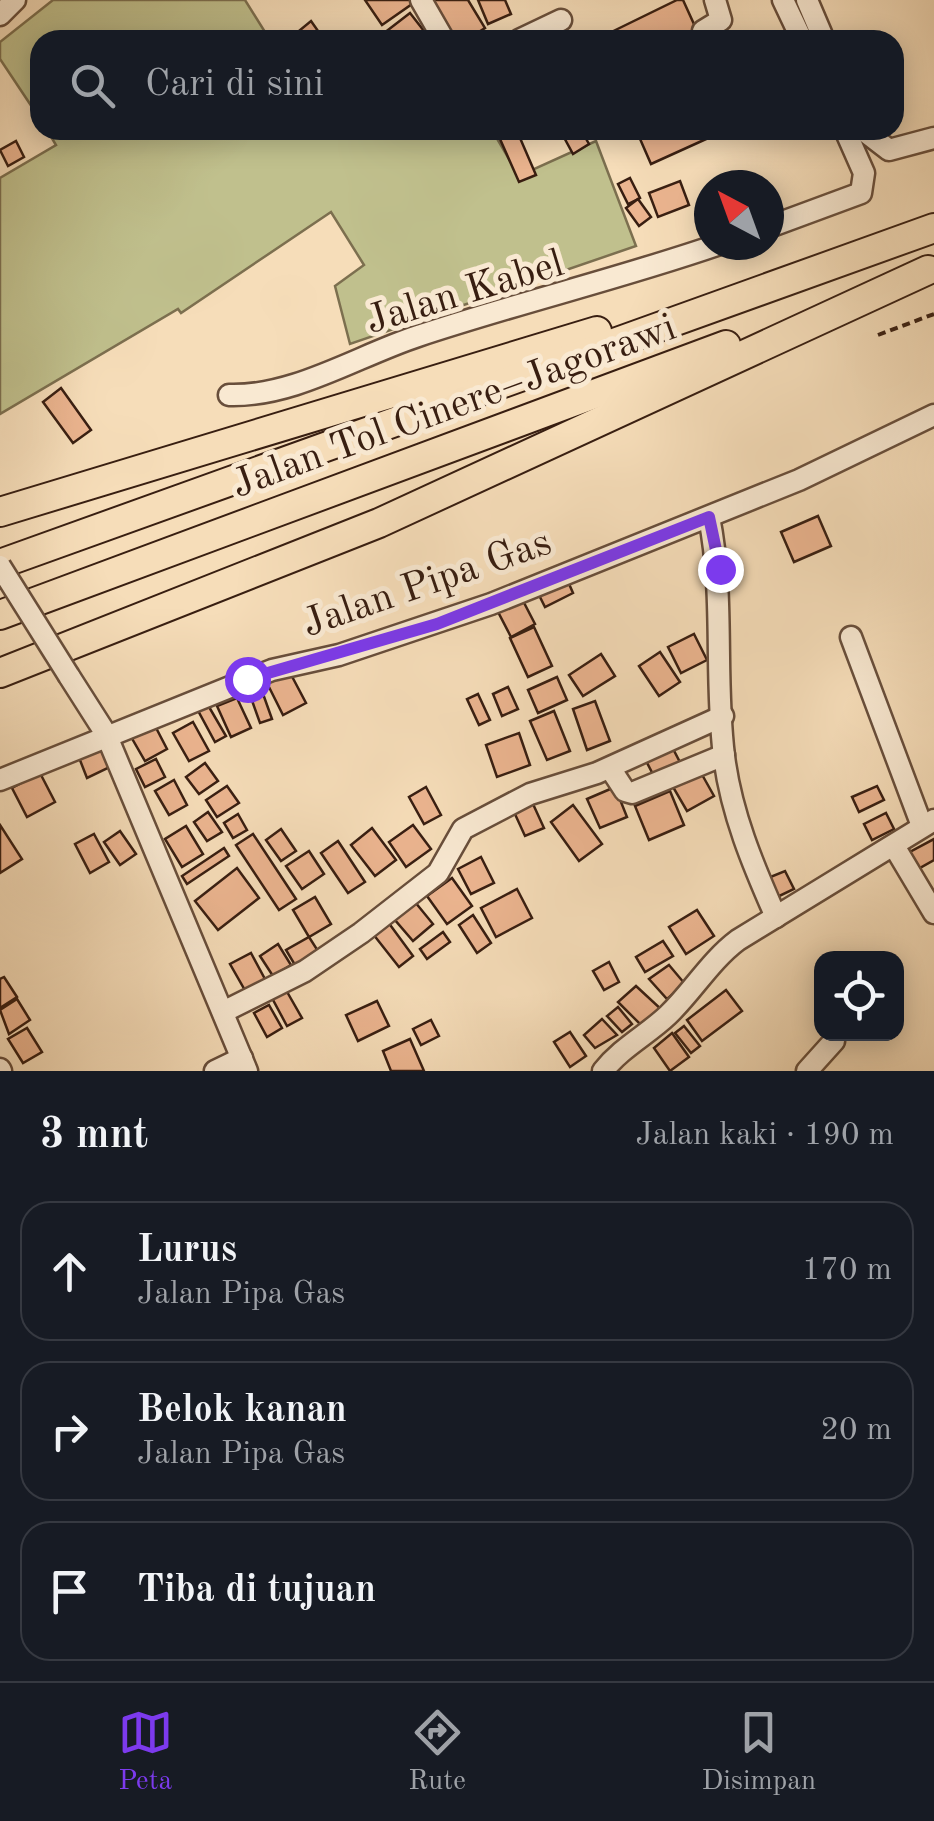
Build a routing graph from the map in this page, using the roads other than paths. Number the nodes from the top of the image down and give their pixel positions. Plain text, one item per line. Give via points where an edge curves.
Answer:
1 (15, 0) edge
2 (421, 0) edge
3 (715, 0) edge
4 (783, 0) edge
5 (807, 0) edge
6 (0, 16) edge
7 (561, 20) dead end
8 (438, 30) edge
9 (540, 30) edge
10 (705, 30) edge
11 (797, 30) edge
12 (820, 30) edge
13 (934, 138) edge
14 (849, 140) edge
15 (877, 140) edge
16 (784, 221) edge
17 (922, 232) edge
18 (694, 253) edge
19 (931, 268) edge
20 (230, 395) dead end
21 (934, 415) edge
22 (0, 512) edge
23 (709, 517) junction
24 (0, 565) edge
25 (0, 615) edge
26 (851, 637) dead end
27 (0, 673) edge
28 (723, 716) junction
29 (106, 734) junction
30 (724, 755) junction
31 (610, 768) junction
32 (0, 780) edge
33 (928, 823) edge
34 (894, 846) junction
35 (934, 913) edge
36 (776, 918) junction
37 (223, 1012) junction
38 (834, 1041) dead end
39 (244, 1064) edge
40 (215, 1071) edge
41 (603, 1071) edge
42 (807, 1071) edge

1 - 6 street
2 - 8 street
3 - 10 street via 721,20
4 - 11 street
5 - 12 street
7 - 9 street
13 - 15 street via 890,150
14 - 16 street via 864,174 861,193
17 - 22 highway
17 - 24 highway, Jalan Tol Cinere–Jagorawi
18 - 20 street, Jalan Kabel via 418,336 272,391
19 - 25 highway, Jalan Tol Cinere–Jagorawi
19 - 27 highway via 379,524
21 - 23 street, Jalan Pipa Gas
23 - 28 street via 720,569
23 - 29 street, Jalan Pipa Gas via 437,624 272,670
24 - 29 street, bridge
26 - 33 street
28 - 30 street
28 - 31 street
29 - 32 street, Jalan Pipa Gas
29 - 37 street
30 - 31 street via 632,793
30 - 36 street via 742,836
31 - 37 street via 530,794 463,829 438,872 361,933 305,971
33 - 34 street
34 - 35 street
34 - 36 street
36 - 41 street via 720,954 664,1020 640,1033
37 - 39 street
38 - 42 street
39 - 40 street

